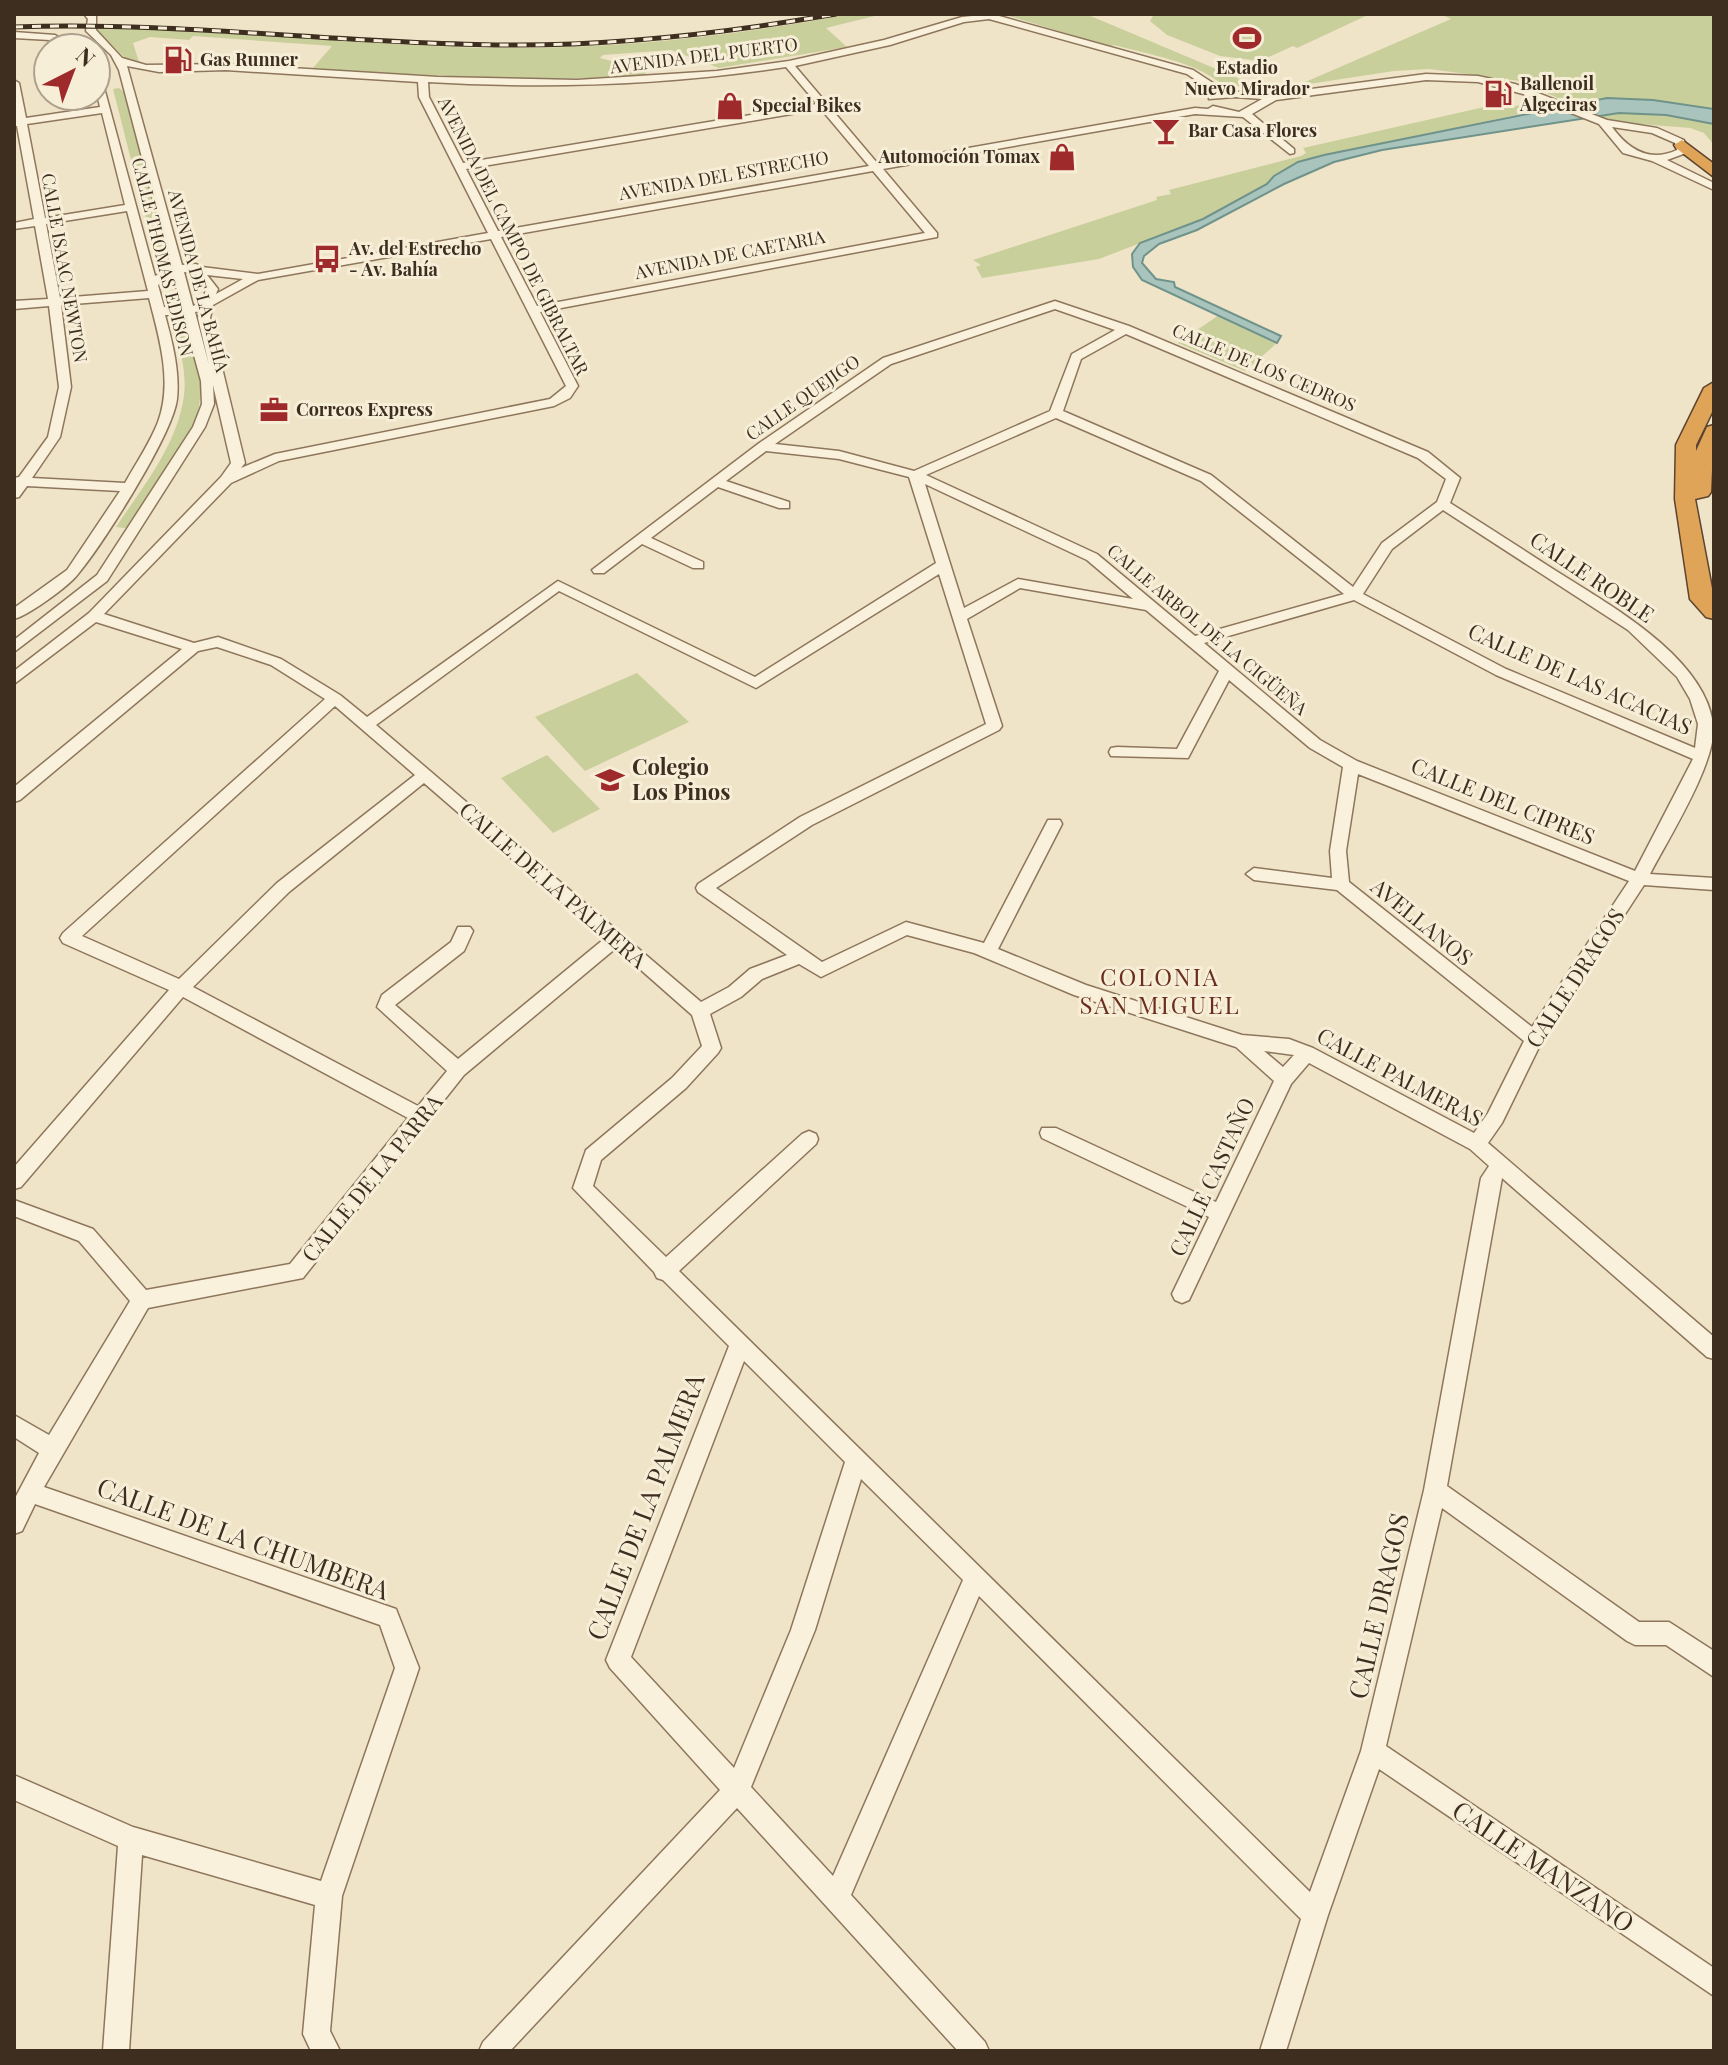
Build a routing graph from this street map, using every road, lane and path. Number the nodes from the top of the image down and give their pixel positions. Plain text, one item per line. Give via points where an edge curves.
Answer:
1 (89, 14) edge
2 (788, 64) junction
3 (122, 65) junction
4 (112, 67) edge
5 (136, 79) junction
6 (423, 82) junction
7 (14, 83) edge
8 (112, 88) edge
9 (1222, 94) junction
10 (1246, 96) junction
11 (1274, 97) junction
12 (1209, 102) junction
13 (1259, 105) junction
14 (824, 106) junction
15 (1195, 111) junction
16 (88, 112) edge
17 (108, 112) edge
18 (1222, 113) junction
19 (1246, 115) junction
20 (1602, 121) junction
21 (17, 123) edge
22 (1643, 130) junction
23 (1618, 139) junction
24 (1682, 148) junction
25 (1290, 151) dead end
26 (1650, 157) junction
27 (460, 167) junction
28 (876, 168) junction
29 (1714, 172) edge
30 (1714, 179) edge
31 (1714, 187) edge
32 (131, 207) junction
33 (38, 222) junction
34 (14, 226) edge
35 (494, 235) junction
36 (186, 258) junction
37 (176, 268) junction
38 (200, 270) junction
39 (229, 274) junction
40 (258, 277) junction
41 (152, 289) junction
42 (55, 303) junction
43 (14, 305) edge
44 (1055, 305) joint
45 (206, 306) junction
46 (158, 310) junction
47 (533, 310) junction
48 (189, 313) junction
49 (1125, 329) junction
50 (1714, 388) edge
51 (1056, 413) junction
52 (1714, 431) edge
53 (763, 447) junction
54 (237, 449) junction
55 (275, 458) junction
56 (915, 475) junction
57 (226, 480) junction
58 (19, 482) edge
59 (716, 482) junction
60 (129, 487) junction
61 (14, 494) edge
62 (1443, 504) junction
63 (784, 505) dead end
64 (643, 539) junction
65 (698, 565) dead end
66 (943, 565) junction
67 (599, 570) dead end
68 (1355, 595) junction
69 (1152, 606) junction
70 (1714, 610) edge
71 (14, 615) edge
72 (94, 616) junction
73 (960, 617) junction
74 (1194, 641) junction
75 (14, 647) edge
76 (193, 648) junction
77 (1227, 669) junction
78 (14, 679) edge
79 (335, 698) junction
80 (366, 725) junction
81 (1117, 752) dead end
82 (1702, 757) junction
83 (1351, 765) junction
84 (425, 775) junction
85 (14, 796) edge
86 (1054, 824) dead end
87 (1254, 874) dead end
88 (1639, 879) junction
89 (1714, 884) edge
90 (1341, 885) junction
91 (464, 931) dead end
92 (614, 940) junction
93 (988, 952) junction
94 (801, 956) junction
95 (181, 988) junction
96 (700, 1011) junction
97 (1534, 1039) junction
98 (1242, 1042) junction
99 (1307, 1053) junction
100 (458, 1070) junction
101 (1284, 1079) junction
102 (422, 1117) junction
103 (1049, 1133) dead end
104 (809, 1139) dead end
105 (1477, 1144) junction
106 (1501, 1165) junction
107 (14, 1181) edge
108 (14, 1208) edge
109 (1222, 1214) junction
110 (664, 1272) junction
111 (1182, 1294) dead end
112 (142, 1300) junction
113 (739, 1346) junction
114 (1714, 1350) edge
115 (14, 1425) edge
116 (52, 1449) junction
117 (856, 1461) junction
118 (1435, 1490) junction
119 (30, 1492) junction
120 (14, 1523) edge
121 (975, 1578) junction
122 (1714, 1665) edge
123 (1373, 1751) junction
124 (14, 1787) edge
125 (737, 1790) junction
126 (131, 1839) junction
127 (329, 1896) junction
128 (836, 1899) junction
129 (1315, 1915) junction
130 (1714, 1983) edge
131 (116, 2051) edge
132 (327, 2051) edge
133 (492, 2051) edge
134 (976, 2051) edge
135 (1273, 2051) edge

1 - 3 street, AVENIDA DE LA BAHÍA via 91,31
2 - 6 street, AVENIDA DEL PUERTO via 588,84
2 - 9 street, AVENIDA DEL PUERTO via 989,16 1190,72
2 - 14 street
3 - 4 street
3 - 5 street, AVENIDA DE LA BAHÍA
3 - 5 street
5 - 6 street, AVENIDA DEL PUERTO via 171,70 227,67
5 - 8 street
5 - 36 street, AVENIDA DE LA BAHÍA
5 - 37 street, AVENIDA DE LA BAHÍA
6 - 27 street, AVENIDA DEL CAMPO DE GIBRALTAR via 424,97
7 - 21 street, CALLE ISAAC NEWTON
9 - 10 street
9 - 12 street, AVENIDA DEL ESTRECHO
10 - 11 street
10 - 13 street
11 - 13 street
11 - 20 street via 1432,75 1491,81
12 - 15 street, AVENIDA DEL ESTRECHO
12 - 18 street
13 - 19 street
14 - 27 street
14 - 28 street
15 - 18 street, AVENIDA DEL ESTRECHO
15 - 28 street, AVENIDA DEL ESTRECHO
16 - 21 street
17 - 32 street, CALLE THOMAS EDISON
18 - 19 street, AVENIDA DEL ESTRECHO
19 - 25 street
20 - 22 street
20 - 23 street
21 - 33 street, CALLE ISAAC NEWTON
22 - 23 street via 1625,132
22 - 24 street via 1667,134
23 - 26 street via 1629,151
24 - 26 street via 1670,157
24 - 29 highway
24 - 30 street
26 - 31 street
27 - 35 street, AVENIDA DEL CAMPO DE GIBRALTAR
28 - 35 street, AVENIDA DEL ESTRECHO
28 - 47 street, AVENIDA DE CAETARIA via 933,235
32 - 33 street
32 - 41 street, CALLE THOMAS EDISON
33 - 34 street
33 - 42 street, CALLE ISAAC NEWTON
35 - 40 street, AVENIDA DEL ESTRECHO
35 - 47 street, AVENIDA DEL CAMPO DE GIBRALTAR
36 - 38 street, AVENIDA DE LA BAHÍA
36 - 39 street
37 - 38 street
37 - 41 street
37 - 48 street, AVENIDA DE LA BAHÍA
38 - 39 street
38 - 45 street, AVENIDA DE LA BAHÍA via 212,289
39 - 40 street
40 - 45 street
41 - 42 street
41 - 46 street, CALLE THOMAS EDISON
42 - 43 street
42 - 58 street, CALLE ISAAC NEWTON via 65,387 54,437
44 - 49 street, CALLE DE LOS CEDROS
44 - 53 street, CALLE QUEJIGO via 887,361
45 - 48 street
45 - 54 street, AVENIDA DE LA BAHÍA via 205,325
46 - 48 street
46 - 60 street, CALLE THOMAS EDISON via 172,375 171,399 164,423
47 - 55 street, AVENIDA DEL CAMPO DE GIBRALTAR via 572,386 561,399
48 - 75 street, AVENIDA DE LA BAHÍA via 208,395 199,427 102,578
49 - 51 street via 1076,357
49 - 62 street, CALLE DE LOS CEDROS via 1423,455 1453,478
50 - 70 highway via 1686,445 1685,499 1701,599
51 - 56 street
51 - 68 street, CALLE DE LAS ACACIAS via 1206,478
52 - 70 highway via 1701,477 1700,504
53 - 56 street, CALLE ARBOL DE LA CIGÜEÑA via 839,455
53 - 59 street, CALLE QUEJIGO
54 - 55 street, AVENIDA DEL CAMPO DE GIBRALTAR
54 - 57 street via 238,463
55 - 57 street, AVENIDA DEL CAMPO DE GIBRALTAR
56 - 66 street
56 - 69 street, CALLE ARBOL DE LA CIGÜEÑA via 1092,557
57 - 72 street
58 - 60 street
58 - 61 street, CALLE ISAAC NEWTON
59 - 63 street
59 - 64 street, CALLE QUEJIGO
60 - 71 street, CALLE THOMAS EDISON via 72,573
62 - 68 street via 1387,546
62 - 82 street, CALLE ROBLE via 1633,627 1682,674 1706,724
64 - 65 street
64 - 67 street, CALLE QUEJIGO
66 - 73 street
66 - 80 street via 756,683 558,585
68 - 74 street
68 - 82 street, CALLE DE LAS ACACIAS via 1501,672
69 - 73 street via 1018,583
69 - 74 street, CALLE ARBOL DE LA CIGÜEÑA
72 - 76 street, CALLE DE LA PALMERA
72 - 78 street
73 - 94 street via 994,726 806,821 704,888
74 - 77 street, CALLE ARBOL DE LA CIGÜEÑA
76 - 79 street, CALLE DE LA PALMERA via 218,642 276,662
76 - 85 street
77 - 81 street via 1182,754
77 - 83 street, CALLE ARBOL DE LA CIGÜEÑA via 1315,744
79 - 80 street, CALLE DE LA PALMERA
79 - 95 street via 69,938
80 - 84 street, CALLE DE LA PALMERA
82 - 88 street, CALLE ROBLE
83 - 88 street, CALLE DEL CIPRES
83 - 90 street, AVELLANOS via 1338,851
84 - 92 street, CALLE DE LA PALMERA
84 - 95 street via 265,904
86 - 93 street
87 - 90 street
88 - 89 street
88 - 97 street, CALLE DRAGOS
90 - 97 street, AVELLANOS
91 - 100 street via 458,946 388,1000 386,1007
92 - 96 street, CALLE DE LA PALMERA
92 - 100 street, CALLE DE LA PARRA
93 - 94 street, CALLE PALMERAS via 906,928 821,970
93 - 98 street, CALLE PALMERAS via 1080,990
94 - 96 street via 756,974
95 - 102 street
95 - 107 street
96 - 110 street via 712,1048 593,1156 583,1188
97 - 105 street, CALLE DRAGOS
98 - 99 street, CALLE PALMERAS
98 - 101 street
99 - 101 street, CALLE CASTAÑO
99 - 105 street, CALLE PALMERAS
100 - 102 street, CALLE DE LA PARRA
101 - 109 street, CALLE CASTAÑO
102 - 112 street, CALLE DE LA PARRA via 296,1272
103 - 109 street
104 - 110 street
105 - 106 street, CALLE PALMERAS
106 - 114 street, CALLE PALMERAS
106 - 118 street, CALLE DRAGOS via 1491,1178
108 - 112 street via 86,1235
109 - 111 street, CALLE CASTAÑO
110 - 113 street
112 - 116 street
113 - 117 street
113 - 125 street, CALLE DE LA PALMERA via 618,1660
115 - 116 street
116 - 119 street
117 - 121 street
117 - 125 street via 803,1630
118 - 122 street via 1635,1633 1669,1634
118 - 123 street, CALLE DRAGOS
119 - 120 street
119 - 127 street, CALLE DE LA CHUMBERA via 388,1617 407,1668
121 - 128 street
121 - 129 street
123 - 129 street, CALLE DRAGOS
123 - 130 street, CALLE MANZANO
124 - 126 street
125 - 128 street, CALLE DE LA PALMERA
125 - 133 street
126 - 127 street
126 - 131 street
127 - 132 street via 316,2034
128 - 134 street, CALLE DE LA PALMERA
129 - 135 street, CALLE DRAGOS

